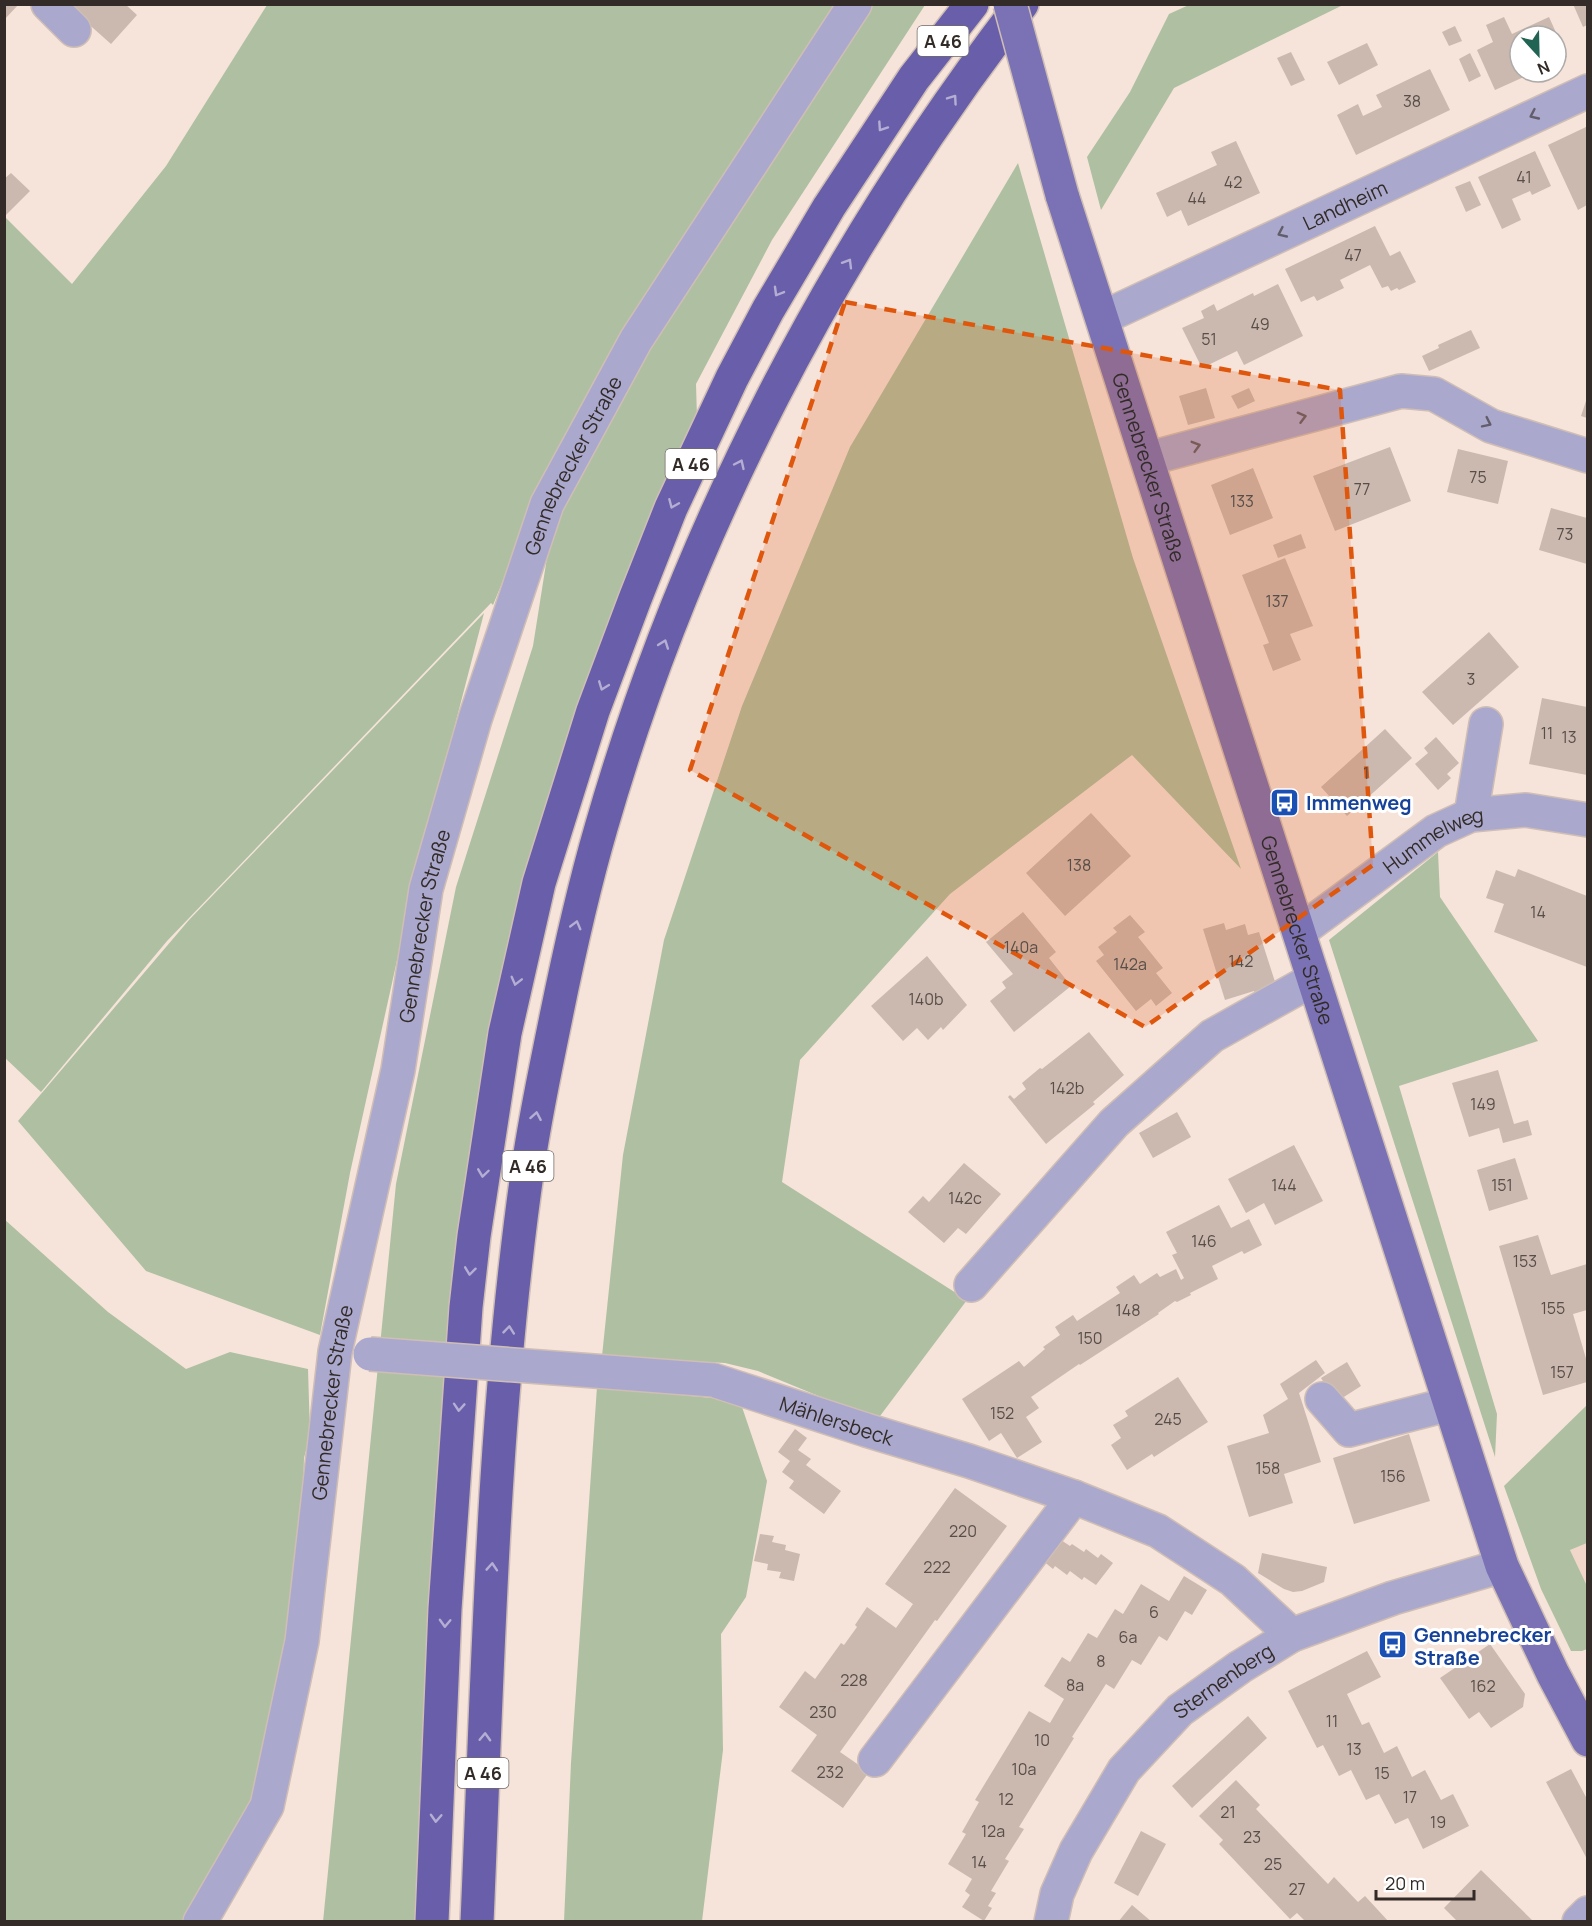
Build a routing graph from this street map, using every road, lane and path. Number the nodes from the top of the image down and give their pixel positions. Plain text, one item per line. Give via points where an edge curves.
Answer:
1 (48, 4) edge
2 (855, 4) edge
3 (972, 4) edge
4 (1010, 4) edge
5 (1022, 4) edge
6 (74, 30) dead end
7 (1587, 91) edge
8 (1102, 318) junction
9 (1587, 456) edge
10 (1147, 459) junction
11 (1486, 724) dead end
12 (1471, 815) junction
13 (1587, 820) edge
14 (1299, 932) junction
15 (1314, 979) junction
16 (971, 1285) dead end
17 (335, 1352) junction
18 (1322, 1399) dead end
19 (1450, 1404) junction
20 (1074, 1497) junction
21 (1502, 1566) junction
22 (1292, 1635) junction
23 (1587, 1740) edge
24 (875, 1760) dead end
25 (1587, 1913) edge
26 (200, 1922) edge
27 (432, 1922) edge
28 (477, 1922) edge
29 (1051, 1922) edge
30 (1579, 1922) edge

1 - 6 street
2 - 17 street, Gennebrecker Straße via 636,340 547,504 475,718 426,889 398,1070
3 -> 27 highway, A 46 via 914,78 829,207 768,310 712,418 671,508 593,711 539,883 505,1033 466,1307 445,1609
4 - 8 main road, Gennebrecker Straße, bridge via 1062,195
28 -> 5 highway, A 46 via 502,1390 539,1100 573,936 601,827 672,621 762,418 818,313 891,194 943,113
7 -> 8 street, Landheim
8 - 10 main road, Gennebrecker Straße
10 -> 9 street via 1401,391 1434,394 1491,426
10 - 14 main road, Gennebrecker Straße
11 - 12 street
12 - 13 street, Hummelweg via 1526,810
12 - 14 street, Hummelweg via 1436,831
14 - 15 main road, Gennebrecker Straße
15 - 16 street via 1212,1036 1114,1123
15 - 19 main road, Gennebrecker Straße
17 - 20 street, Mählersbeck, bridge via 714,1380
17 - 26 street, Gennebrecker Straße via 302,1641 267,1806
18 - 19 street via 1349,1430
19 - 21 main road, Gennebrecker Straße
20 - 22 street, Mählersbeck via 1158,1531 1233,1580
20 - 24 street
21 - 22 street, Sternenberg via 1393,1598
21 - 23 main road, Gennebrecker Straße
22 - 29 street, Sternenberg via 1180,1710 1124,1770 1076,1851 1057,1894
25 - 30 street

